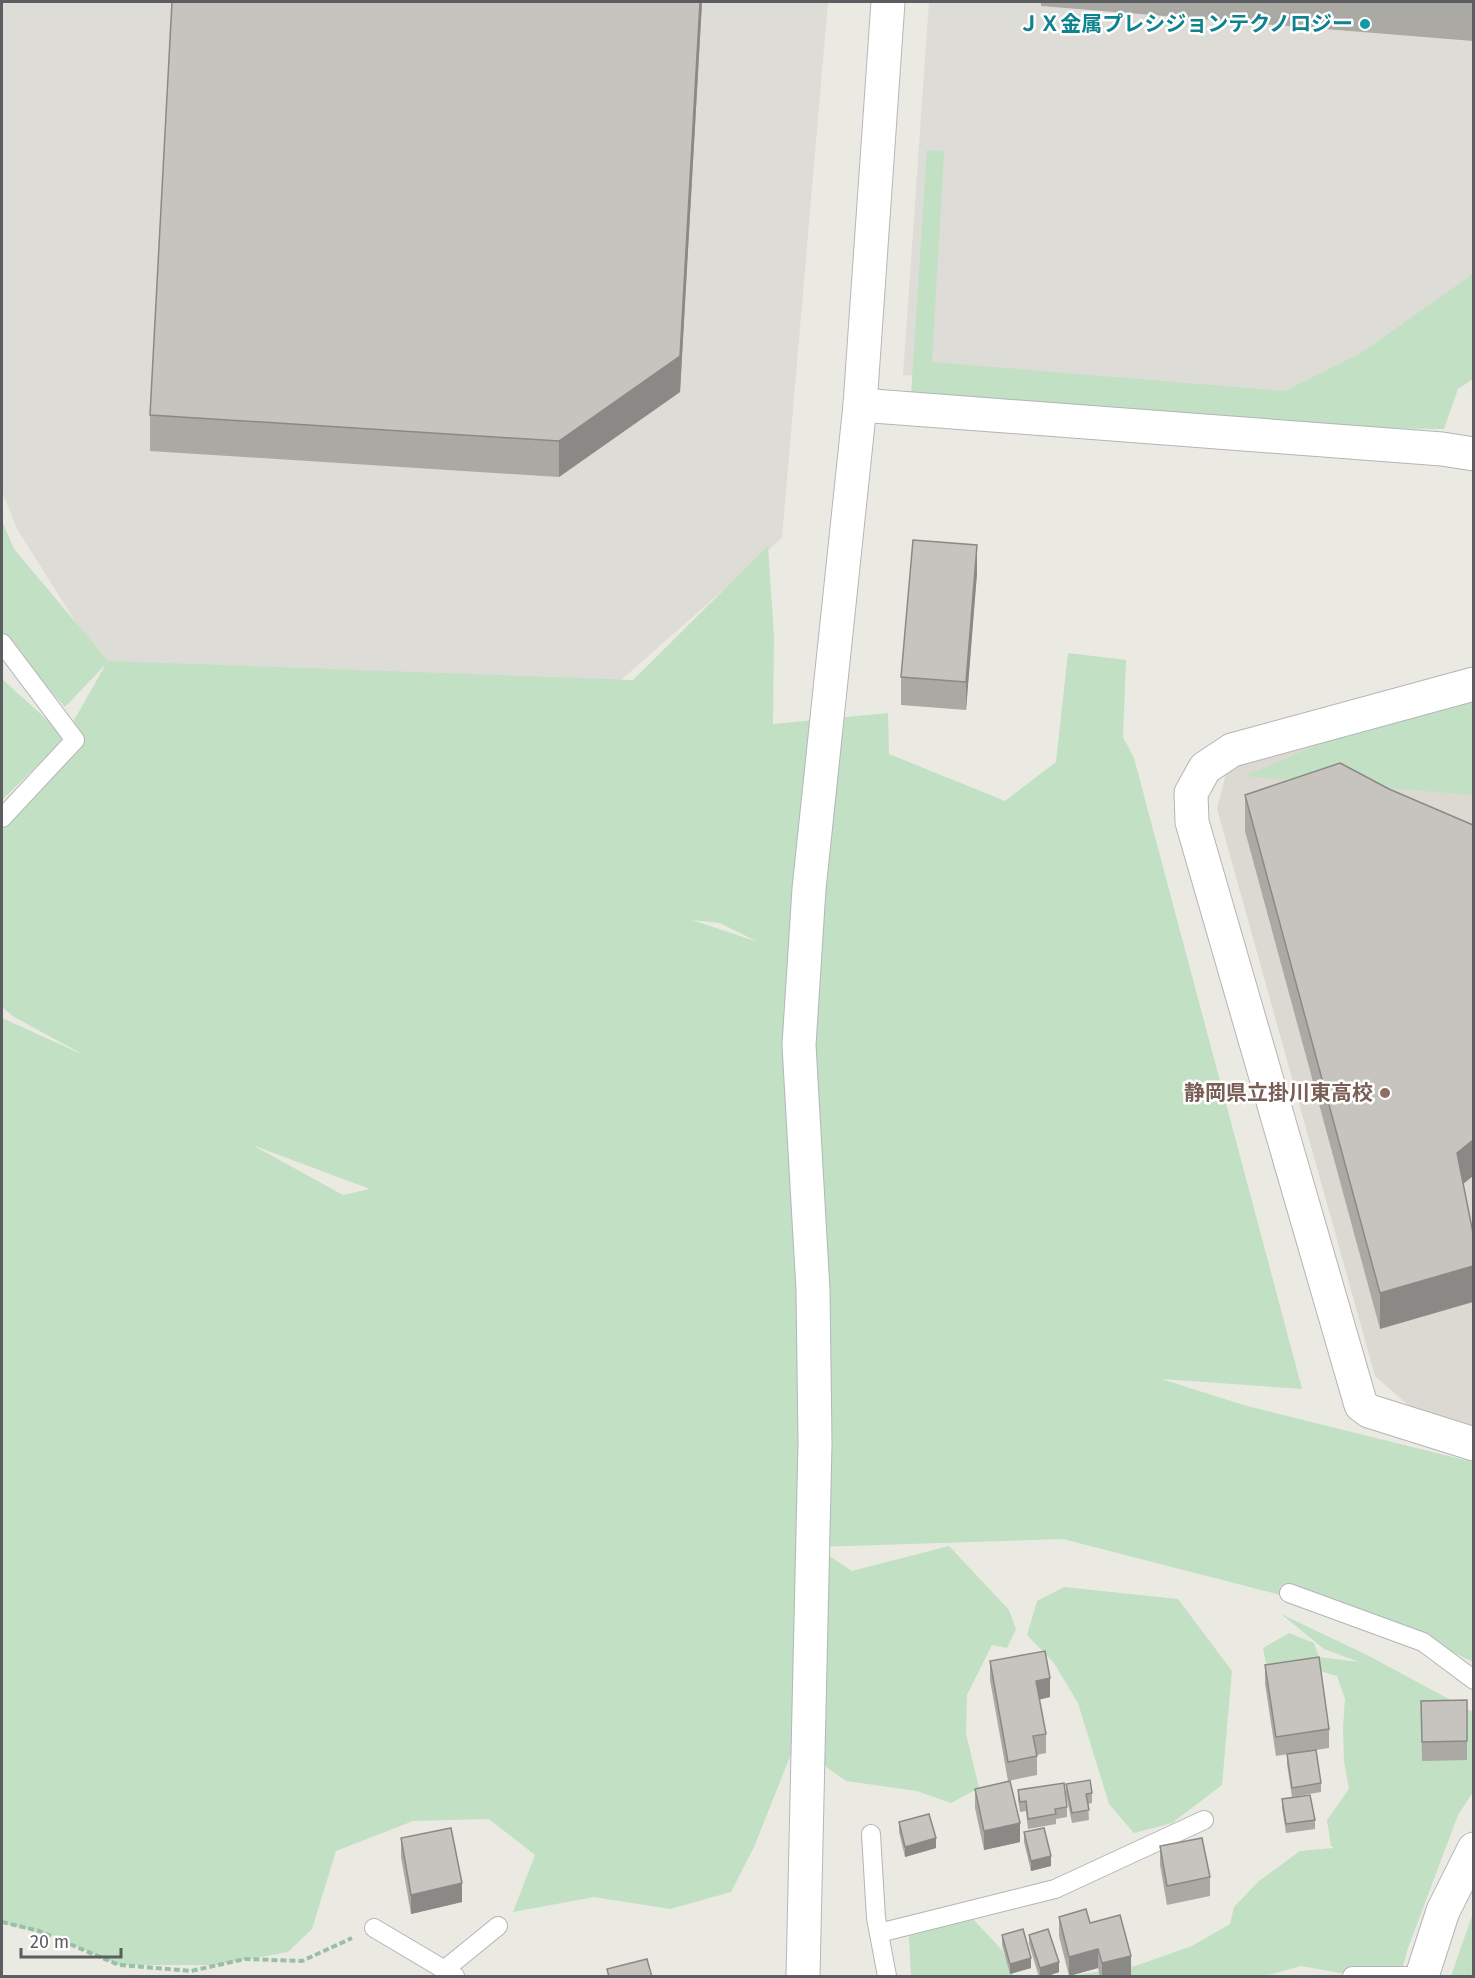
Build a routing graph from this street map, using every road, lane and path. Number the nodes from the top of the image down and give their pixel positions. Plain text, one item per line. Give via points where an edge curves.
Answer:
1 (888, 2) edge
2 (860, 405) junction
3 (1473, 454) edge
4 (2, 643) edge
5 (1473, 684) edge
6 (2, 818) edge
7 (1473, 1444) edge
8 (1289, 1593) dead end
9 (1473, 1680) edge
10 (1204, 1820) dead end
11 (871, 1834) dead end
12 (1473, 1849) edge
13 (2, 1922) edge
14 (498, 1926) dead end
15 (374, 1928) joint
16 (879, 1933) junction
17 (450, 1973) edge
18 (1422, 1976) edge
19 (803, 1977) edge
20 (887, 1977) edge
21 (1353, 1977) edge

1 - 2 street
2 - 3 street
2 - 19 street via 809,889 799,1045 813,1290 815,1443
4 - 6 lane via 75,740
5 - 7 street via 1232,750 1205,768 1191,793 1192,822 1361,1405 1369,1411
8 - 9 lane via 1423,1642
10 - 16 lane via 1055,1890
11 - 16 lane
12 - 18 street via 1443,1911
13 - 15 path via 39,1931 119,1965 191,1971 245,1959 302,1961
14 - 17 lane
15 - 17 lane
16 - 20 lane
18 - 21 lane

